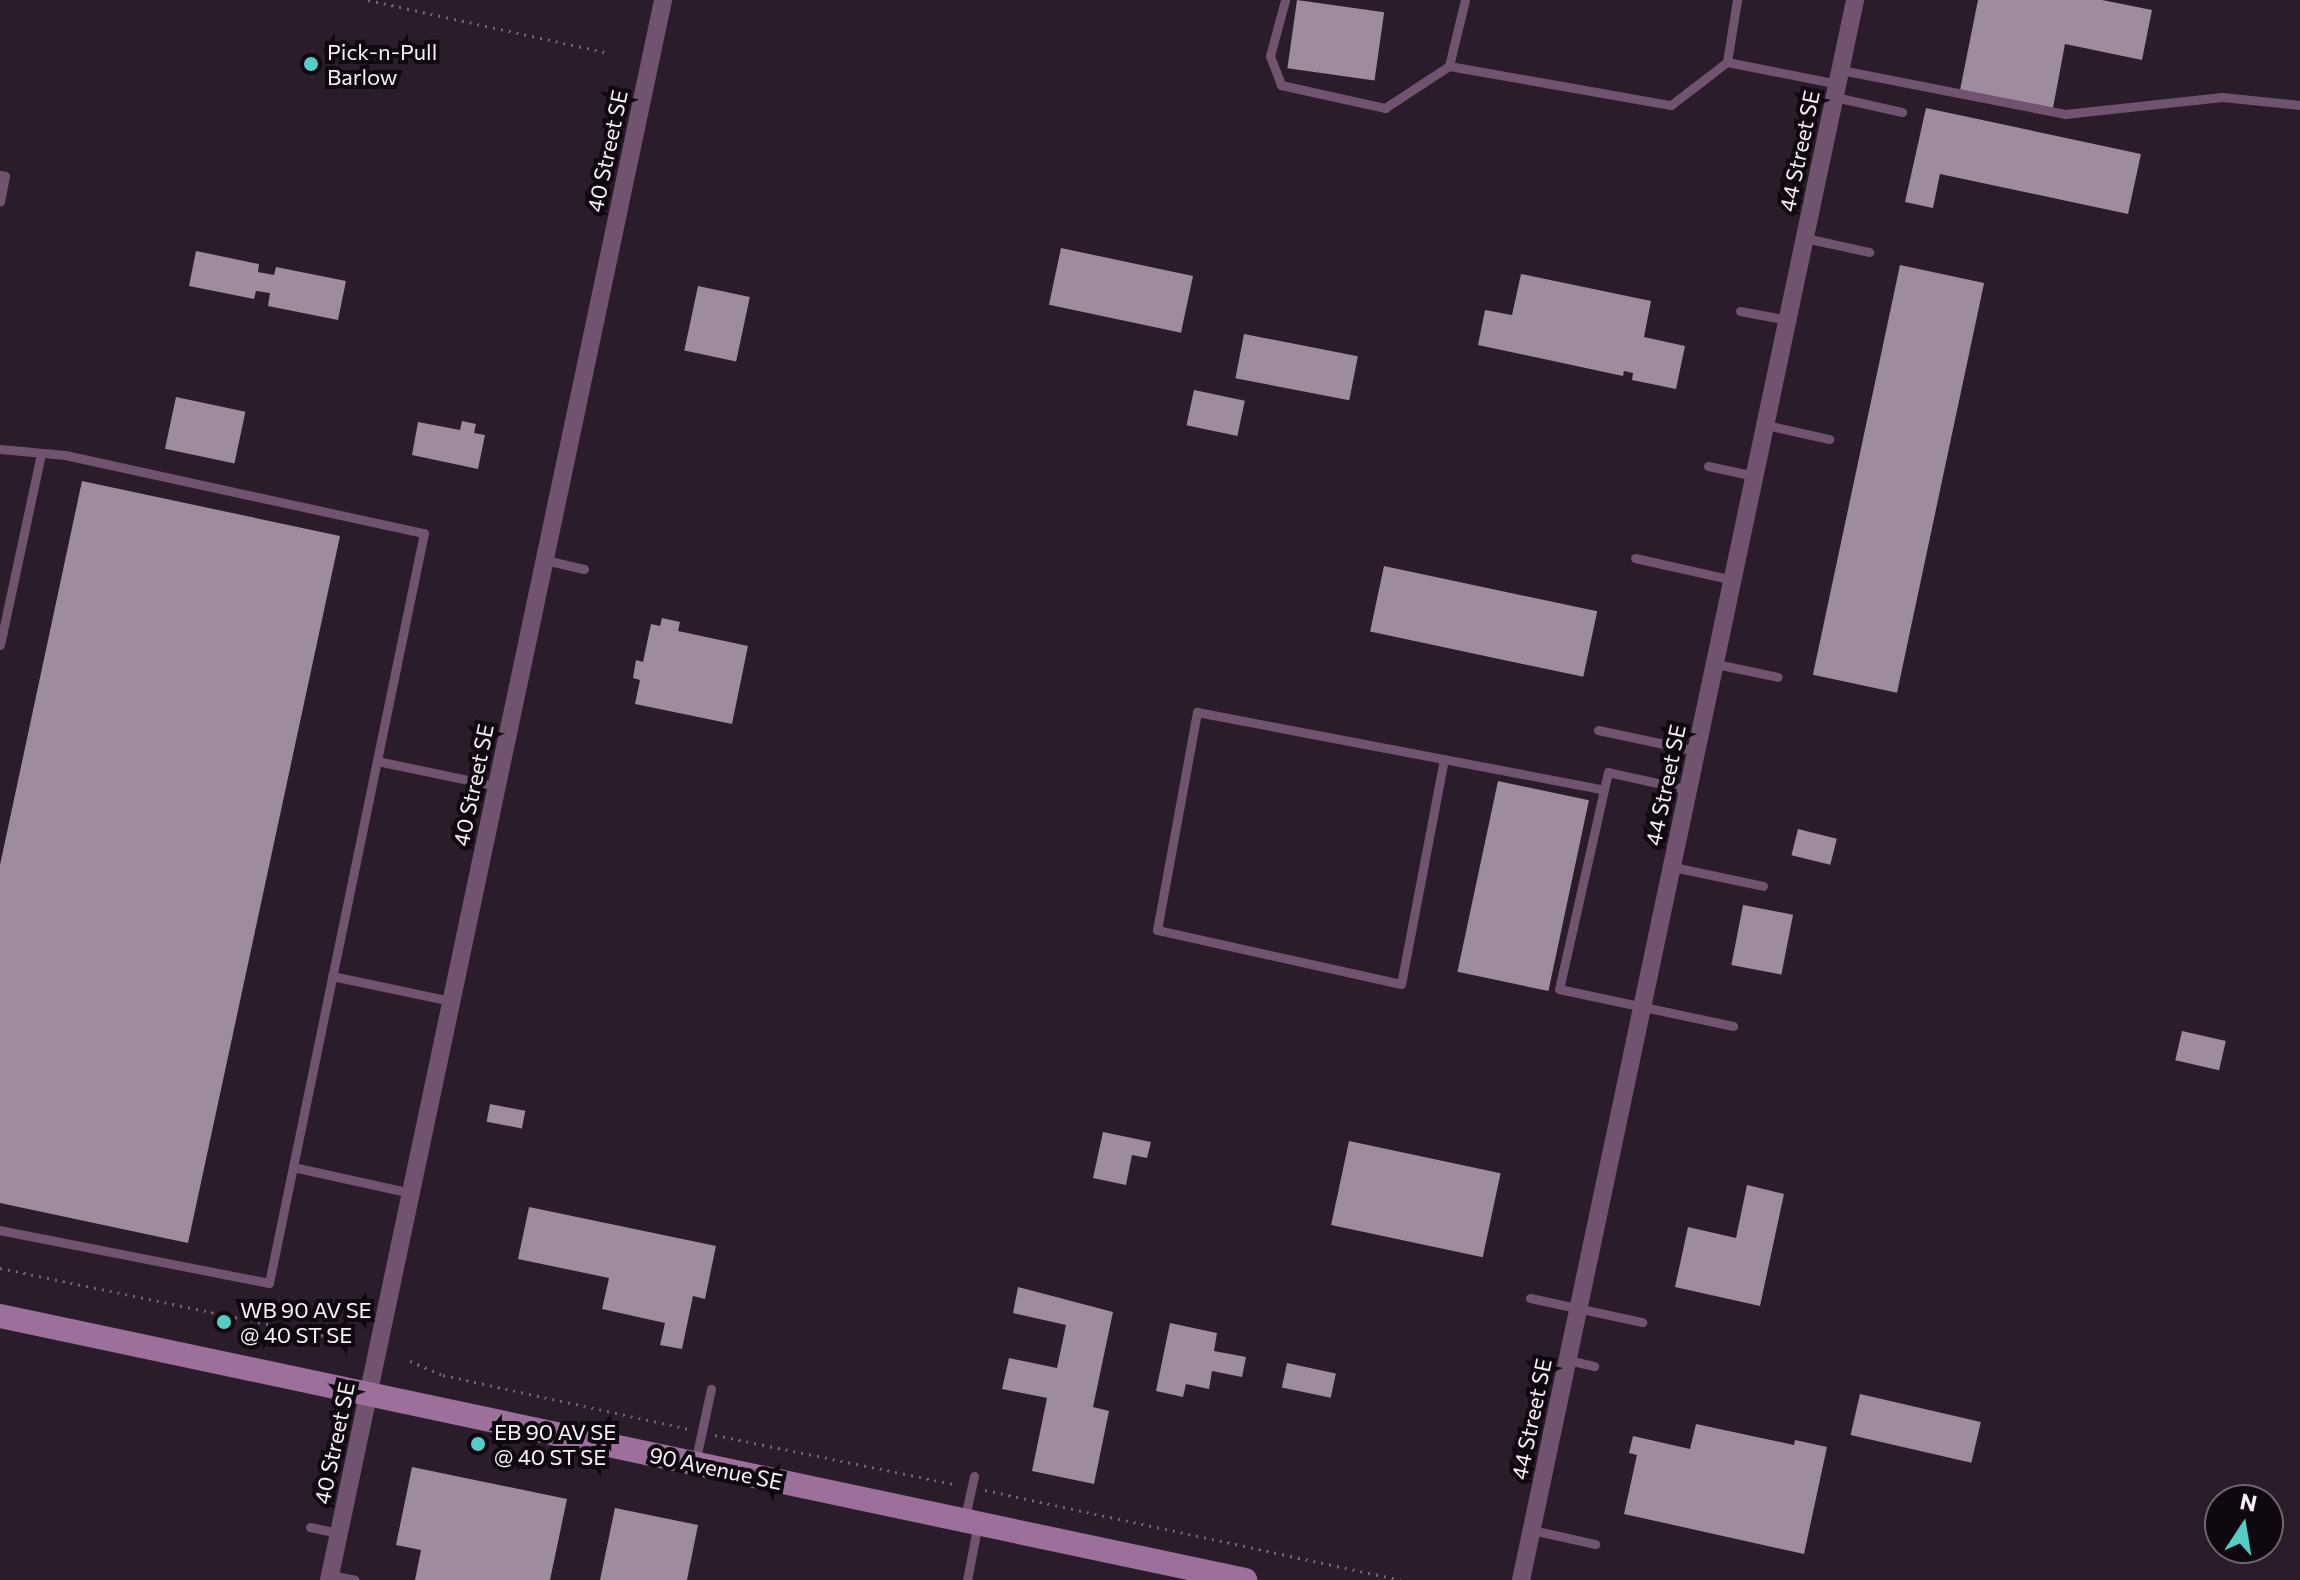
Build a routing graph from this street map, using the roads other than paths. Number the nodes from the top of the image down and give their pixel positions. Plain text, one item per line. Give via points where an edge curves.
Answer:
1 (663, 0) edge
2 (1285, 0) edge
3 (1465, 0) edge
4 (1737, 0) edge
5 (1855, 0) edge
6 (1727, 62) junction
7 (1449, 66) junction
8 (1838, 84) junction
9 (2300, 105) edge
10 (1902, 112) dead end
11 (0, 175) edge
12 (0, 202) edge
13 (1805, 238) junction
14 (1869, 252) dead end
15 (1740, 311) dead end
16 (1788, 320) junction
17 (1766, 425) junction
18 (1829, 439) dead end
19 (0, 449) edge
20 (41, 453) junction
21 (1708, 466) dead end
22 (1755, 476) junction
23 (1635, 558) dead end
24 (545, 560) junction
25 (584, 569) dead end
26 (1733, 580) junction
27 (0, 645) edge
28 (1716, 664) junction
29 (1778, 677) dead end
30 (1598, 730) dead end
31 (1697, 751) junction
32 (1444, 759) junction
33 (377, 761) junction
34 (497, 786) junction
35 (1604, 790) junction
36 (1689, 790) junction
37 (1673, 867) junction
38 (1763, 886) dead end
39 (332, 976) junction
40 (451, 1001) junction
41 (1643, 1006) junction
42 (1733, 1026) dead end
43 (293, 1167) junction
44 (411, 1193) junction
45 (0, 1230) edge
46 (1530, 1298) dead end
47 (1579, 1308) junction
48 (0, 1316) edge
49 (1642, 1322) dead end
50 (1568, 1360) junction
51 (1594, 1366) dead end
52 (711, 1389) dead end
53 (369, 1394) junction
54 (695, 1463) junction
55 (974, 1476) dead end
56 (971, 1522) junction
57 (310, 1527) dead end
58 (1532, 1530) junction
59 (339, 1533) junction
60 (1595, 1544) dead end
61 (1177, 1573) edge
62 (330, 1577) edge
63 (355, 1580) edge
64 (967, 1580) edge
65 (1245, 1580) edge
66 (1521, 1580) edge

1 - 24 street, 40 Street SE
2 - 7 lane via 1270,56 1281,85 1385,108
3 - 7 lane
4 - 6 lane
5 - 8 street, 44 Street SE
6 - 7 lane via 1671,105
6 - 8 lane
8 - 9 lane via 2065,114 2222,97
8 - 10 lane
8 - 13 street, 44 Street SE
11 - 12 lane via 5,176
13 - 14 lane
13 - 16 street, 44 Street SE
15 - 16 lane
16 - 17 street, 44 Street SE
17 - 18 lane
17 - 22 street, 44 Street SE
19 - 20 lane
20 - 27 lane
20 - 33 lane via 424,533
21 - 22 lane
22 - 26 street, 44 Street SE
23 - 26 lane
24 - 25 lane
24 - 34 street, 40 Street SE
26 - 28 street, 44 Street SE
28 - 29 lane
28 - 31 street, 44 Street SE
30 - 31 lane
31 - 36 street, 44 Street SE
32 - 32 lane via 1197,712 1157,930 1401,984
32 - 35 lane
33 - 34 lane
33 - 39 lane
34 - 40 street, 40 Street SE
35 - 36 lane via 1608,772
35 - 41 lane via 1559,989
36 - 37 street, 44 Street SE
37 - 38 lane
37 - 41 street, 44 Street SE
39 - 40 lane
39 - 43 lane
40 - 44 street, 40 Street SE
41 - 42 lane
41 - 47 street, 44 Street SE
43 - 44 lane
43 - 45 lane via 269,1283
44 - 53 street, 40 Street SE
46 - 47 lane
47 - 49 lane
47 - 50 street, 44 Street SE
48 - 53 street, 90 Avenue SE
50 - 51 lane
50 - 58 street, 44 Street SE
52 - 54 lane
53 - 54 street, 90 Avenue SE
53 - 59 street, 40 Street SE
54 - 56 street, 90 Avenue SE
55 - 56 lane
56 - 61 street, 90 Avenue SE
56 - 64 lane
57 - 59 lane
58 - 60 lane
58 - 66 street, 44 Street SE
59 - 62 street, 40 Street SE
61 - 65 street, 90 Avenue SE
62 - 63 lane

